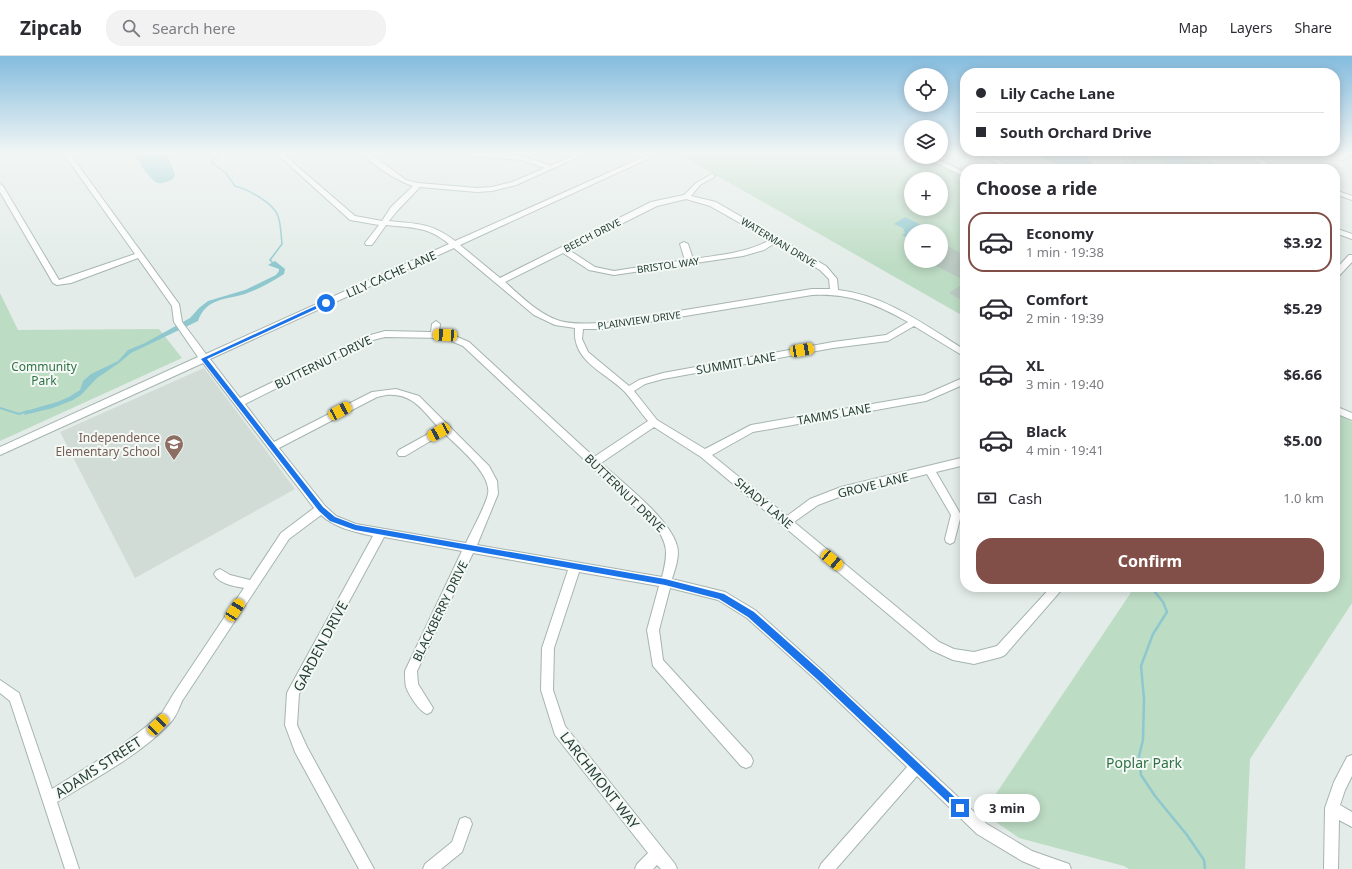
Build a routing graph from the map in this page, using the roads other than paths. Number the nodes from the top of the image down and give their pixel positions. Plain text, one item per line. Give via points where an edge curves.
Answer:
1 (3, 192) edge
2 (95, 192) edge
3 (322, 192) edge
4 (411, 192) edge
5 (570, 192) edge
6 (691, 192) edge
7 (1340, 194) edge
8 (686, 197) junction
9 (1352, 198) edge
10 (384, 223) junction
11 (1340, 232) edge
12 (1352, 237) edge
13 (775, 240) junction
14 (369, 243) dead end
15 (684, 244) dead end
16 (454, 245) junction
17 (564, 250) junction
18 (140, 255) junction
19 (1352, 257) edge
20 (690, 263) junction
21 (1340, 270) edge
22 (500, 281) junction
23 (834, 292) junction
24 (913, 323) junction
25 (579, 326) junction
26 (960, 351) edge
27 (204, 359) junction
28 (960, 382) edge
29 (628, 390) junction
30 (239, 403) junction
31 (1340, 411) edge
32 (1351, 414) edge
33 (654, 422) junction
34 (446, 428) junction
35 (272, 447) junction
36 (0, 451) edge
37 (402, 452) dead end
38 (705, 454) junction
39 (594, 462) junction
40 (960, 463) edge
41 (930, 471) junction
42 (321, 509) junction
43 (786, 522) junction
44 (381, 532) junction
45 (950, 539) dead end
46 (470, 547) junction
47 (575, 567) junction
48 (220, 574) dead end
49 (665, 582) junction
50 (252, 585) junction
51 (1054, 592) edge
52 (0, 686) edge
53 (428, 708) dead end
54 (746, 761) dead end
55 (1352, 762) edge
56 (916, 767) junction
57 (48, 799) junction
58 (1332, 808) junction
59 (1352, 820) edge
60 (465, 824) dead end
61 (658, 854) junction
62 (72, 869) edge
63 (368, 869) edge
64 (430, 869) edge
65 (642, 869) edge
66 (670, 869) edge
67 (826, 869) edge
68 (1064, 869) edge
69 (1331, 869) edge

1 - 18 street via 57,283
2 - 18 street
3 - 10 street, PLAINVIEW DRIVE via 354,218
4 - 10 street
5 - 16 street, LILY CACHE LANE
6 - 8 street
7 - 9 street
8 - 13 street, WATERMAN DRIVE via 722,208
8 - 17 street, BEECH DRIVE via 654,204
10 - 14 street
10 - 16 street, PLAINVIEW DRIVE via 432,229
11 - 12 street
13 - 20 street, BRISTOL WAY via 743,254
13 - 23 street, WATERMAN DRIVE via 827,272 833,279
15 - 20 street
16 - 22 street, PLAINVIEW DRIVE
16 - 27 street, LILY CACHE LANE
17 - 20 street, BRISTOL WAY via 591,269 601,272
17 - 22 street, BEECH DRIVE
18 - 27 street via 176,306 178,322
19 - 21 street
22 - 25 street, PLAINVIEW DRIVE via 537,313 558,323
23 - 24 street, PLAINVIEW DRIVE via 881,304
23 - 25 street, PLAINVIEW DRIVE via 812,292 606,326
24 - 26 street, PLAINVIEW DRIVE
24 - 29 street, SUMMIT LANE via 888,338 833,345 663,376 642,382
25 - 29 street, SHADY LANE via 578,339 584,354
27 - 30 street
27 - 36 street, LILY CACHE LANE
28 - 38 street, TAMMS LANE via 926,398 750,429
29 - 33 street, SHADY LANE
30 - 35 street
30 - 39 street, BUTTERNUT DRIVE via 370,338 436,329 466,344
31 - 32 street
33 - 38 street, SHADY LANE
33 - 39 street
34 - 35 street, BLACKBERRY DRIVE via 416,398 398,388 375,394
34 - 37 street
34 - 46 street, BLACKBERRY DRIVE via 485,469 492,481 493,494
35 - 42 street
38 - 43 street, SHADY LANE
39 - 49 street, BUTTERNUT DRIVE via 667,533 672,546
40 - 41 street, GROVE LANE
41 - 43 street, GROVE LANE via 845,490 814,502
41 - 45 street via 956,515
42 - 44 street via 332,519 355,528
42 - 50 street, ADAMS STREET via 285,536
43 - 51 street, SHADY LANE via 934,646 953,654 974,658 1001,651
44 - 46 street
44 - 63 street, GARDEN DRIVE via 293,693 291,725 302,752
46 - 47 street
46 - 53 street, BLACKBERRY DRIVE via 411,671 412,686
47 - 49 street
47 - 61 street, LARCHMONT WAY via 548,648 547,690 560,730
48 - 50 street via 227,579
49 - 54 street, BUTTERNUT DRIVE via 653,630 657,662
49 - 56 street via 721,596 751,614
50 - 57 street, ADAMS STREET via 167,717 123,753
52 - 57 street via 15,697
55 - 58 street via 1339,786
56 - 67 street
56 - 68 street via 982,829 1027,856
57 - 62 street
58 - 59 street
58 - 69 street
60 - 64 street via 457,847
61 - 65 street
61 - 66 street, LARCHMONT WAY

